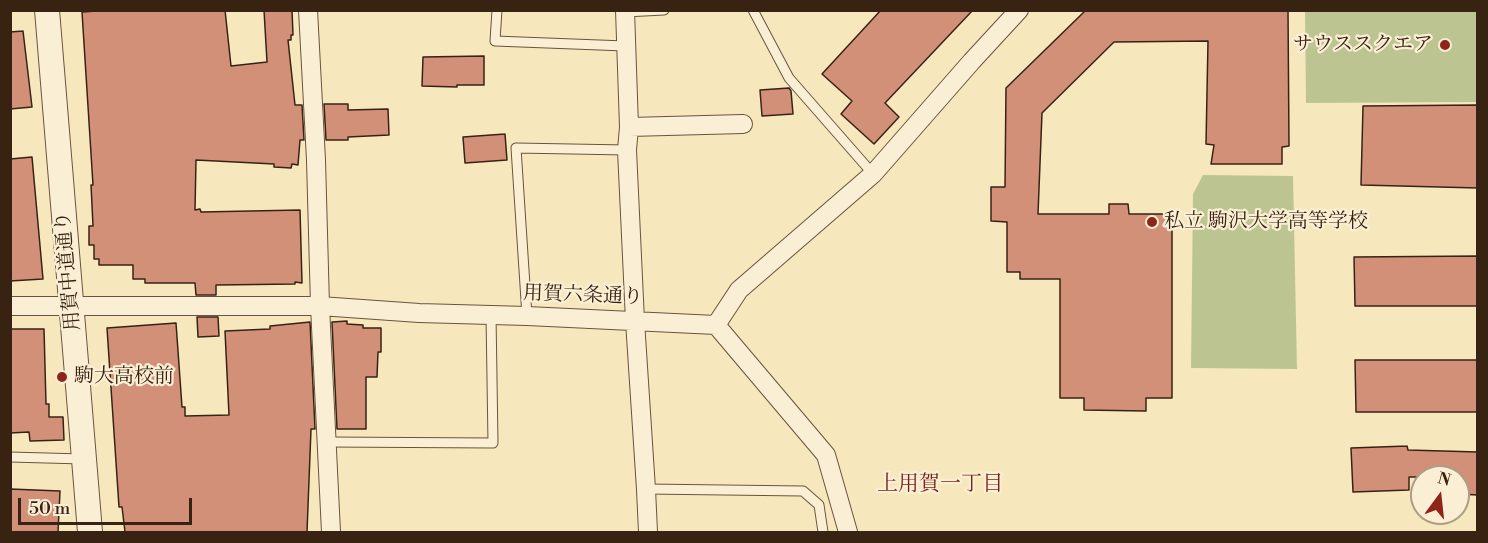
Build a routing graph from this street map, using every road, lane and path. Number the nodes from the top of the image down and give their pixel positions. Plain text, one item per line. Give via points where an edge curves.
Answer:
1 (47, 10) edge
2 (308, 10) edge
3 (497, 10) edge
4 (664, 10) edge
5 (753, 10) edge
6 (1019, 10) edge
7 (625, 11) edge
8 (625, 46) junction
9 (743, 124) dead end
10 (628, 128) junction
11 (627, 150) junction
12 (873, 174) junction
13 (10, 306) edge
14 (320, 306) junction
15 (72, 307) junction
16 (491, 315) junction
17 (527, 316) junction
18 (635, 321) junction
19 (716, 325) junction
20 (328, 442) junction
21 (10, 457) edge
22 (84, 459) junction
23 (646, 489) junction
24 (90, 532) edge
25 (331, 532) edge
26 (648, 532) edge
27 (823, 532) edge
28 (848, 532) edge

1 - 15 street, 用賀中道通り
2 - 14 street
3 - 8 lane via 495,41
4 - 7 lane
5 - 12 lane via 789,78
6 - 12 street
7 - 8 street
8 - 10 street
9 - 10 street
10 - 11 street
11 - 17 lane via 516,148
11 - 18 street
12 - 19 street via 740,290
13 - 15 street, 用賀六条通り
14 - 15 street, 用賀六条通り
14 - 16 street, 用賀六条通り
14 - 20 street
15 - 22 street, 用賀中道通り
16 - 17 street, 用賀六条通り
16 - 20 lane via 493,443
17 - 18 street, 用賀六条通り
18 - 19 street, 用賀六条通り
18 - 23 street
19 - 28 street via 826,455
20 - 25 street
21 - 22 lane
22 - 24 street, 用賀中道通り
23 - 26 street
23 - 27 lane via 803,491 819,505

